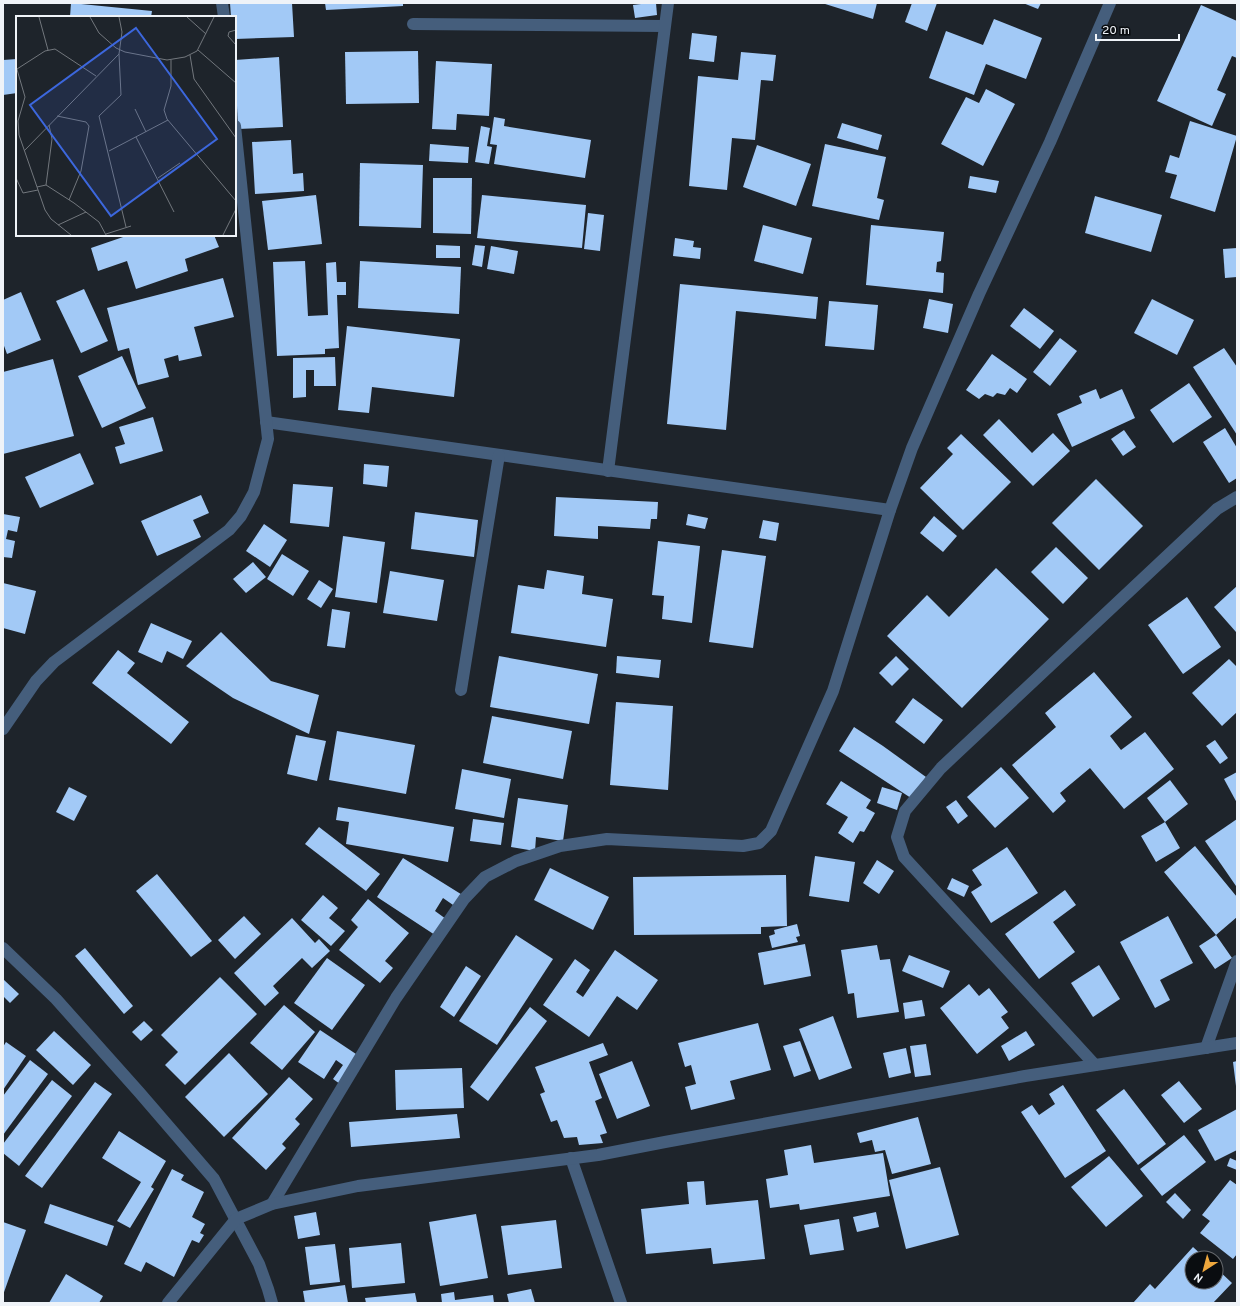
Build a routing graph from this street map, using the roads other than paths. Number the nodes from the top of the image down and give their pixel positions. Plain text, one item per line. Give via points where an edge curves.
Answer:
1 (222, 3) edge
2 (668, 3) edge
3 (1110, 3) edge
4 (224, 16) edge
5 (413, 24) dead end
6 (664, 26) junction
7 (236, 136) edge
8 (266, 422) junction
9 (499, 455) junction
10 (608, 471) junction
11 (1237, 497) edge
12 (890, 510) junction
13 (461, 690) dead end
14 (3, 729) edge
15 (3, 948) edge
16 (1237, 961) edge
17 (1237, 1043) edge
18 (1206, 1048) junction
19 (1095, 1065) junction
20 (571, 1158) junction
21 (272, 1204) junction
22 (236, 1219) junction
23 (168, 1303) edge
24 (272, 1303) edge
25 (621, 1303) edge

1 - 4 street
2 - 6 street
3 - 12 street via 912,448
5 - 6 street
6 - 10 street
7 - 8 street
8 - 9 street
8 - 14 street via 268,439 254,492 241,516 229,530 54,662 36,681
9 - 10 street
9 - 13 street
10 - 12 street
11 - 19 street via 1218,509 940,768 905,811 897,837 904,857
12 - 21 street via 833,691 771,831 759,843 743,846 607,839 560,846 516,861 485,877 464,899 396,998
15 - 22 street via 56,999 214,1179
16 - 18 street
17 - 18 street
18 - 19 street
19 - 20 street
20 - 21 street via 358,1186
20 - 25 street
21 - 22 street
22 - 23 street
22 - 24 street via 258,1264

